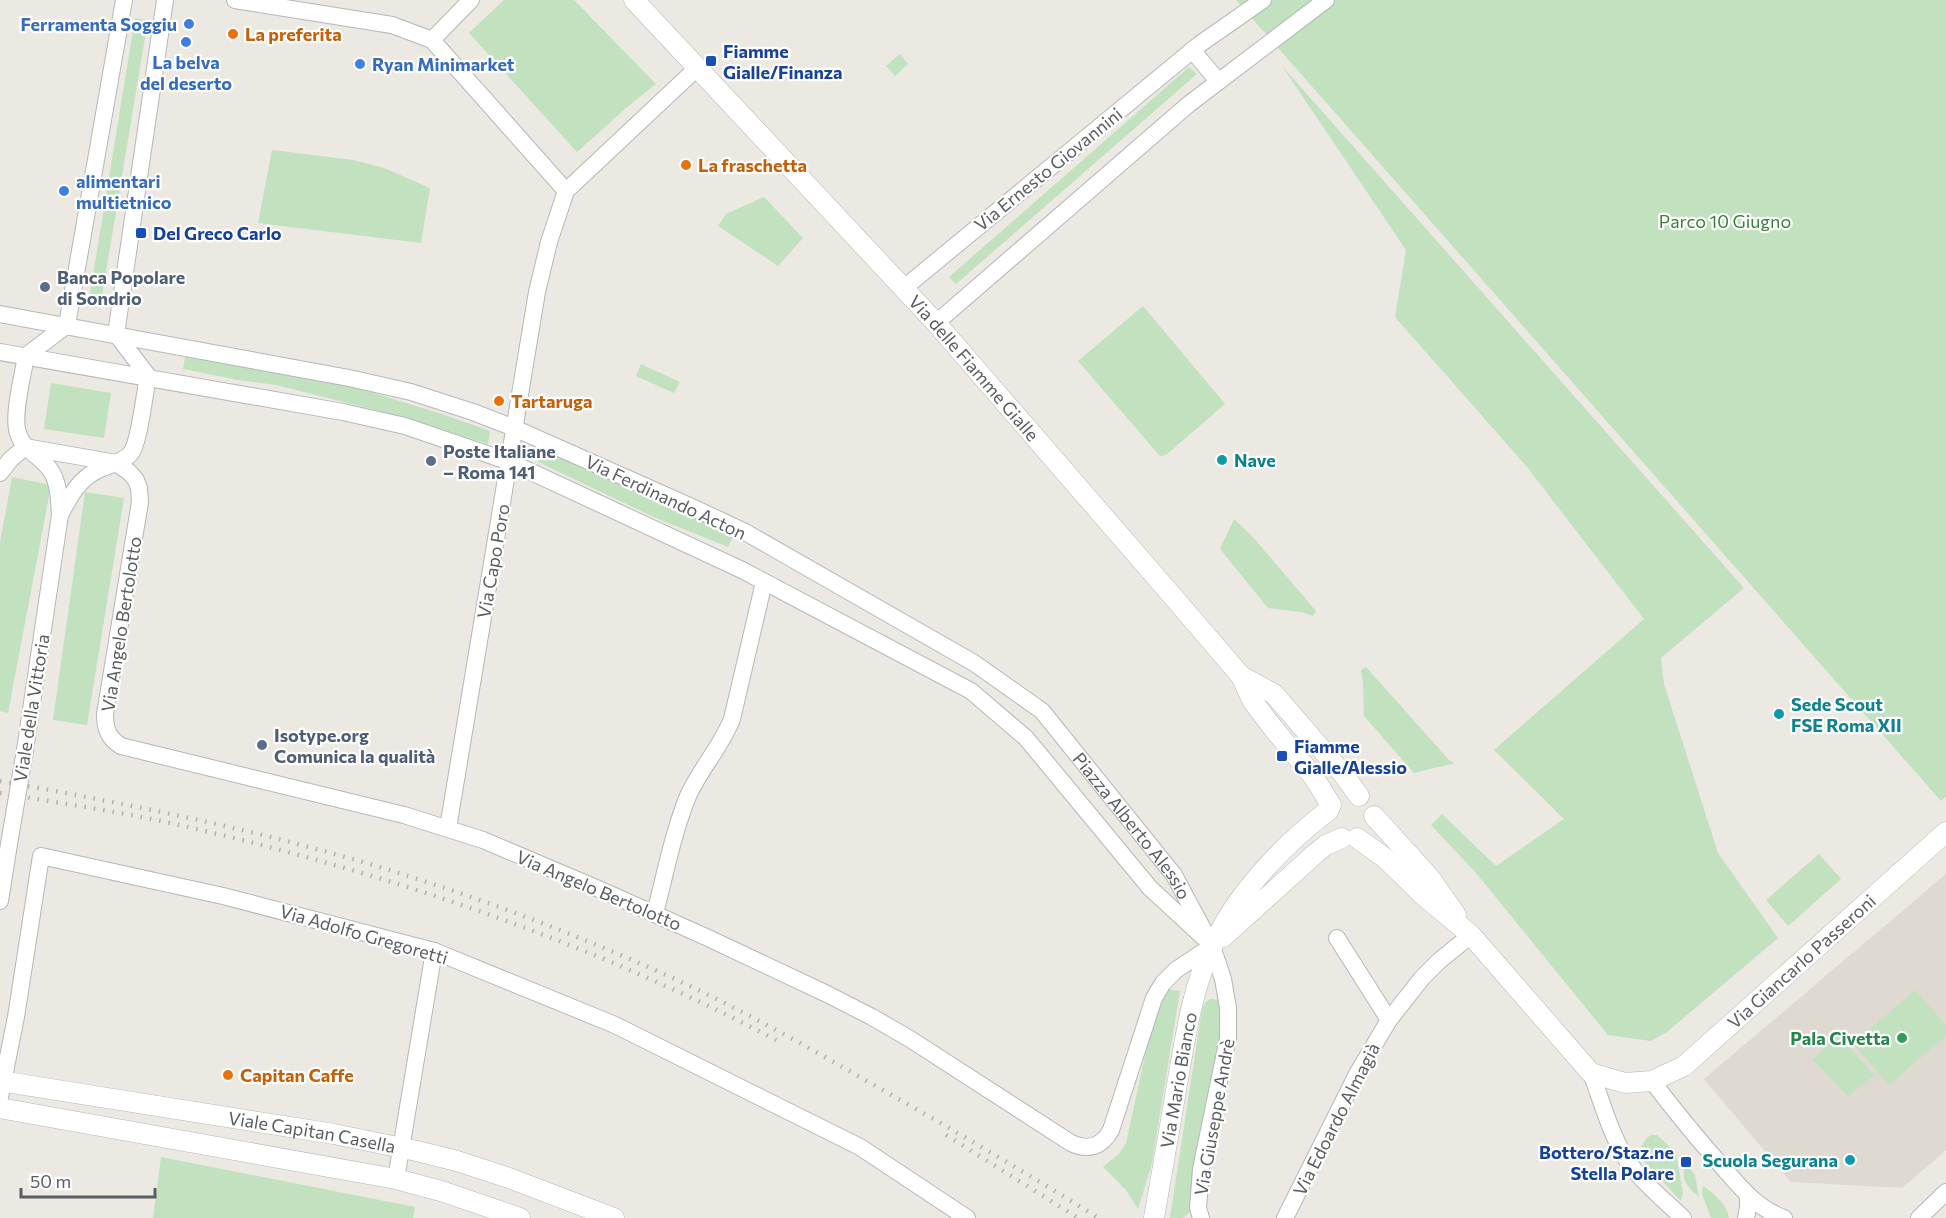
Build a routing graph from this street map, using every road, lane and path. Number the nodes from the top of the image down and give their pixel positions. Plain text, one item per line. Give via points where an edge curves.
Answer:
1 (124, 0) edge
2 (165, 0) edge
3 (235, 0) edge
4 (471, 0) edge
5 (634, 0) edge
6 (1263, 0) edge
7 (1326, 0) edge
8 (432, 40) junction
9 (1192, 50) junction
10 (697, 68) junction
11 (1218, 81) junction
12 (566, 191) junction
13 (904, 288) junction
14 (0, 314) edge
15 (936, 323) junction
16 (67, 325) junction
17 (116, 334) junction
18 (0, 352) edge
19 (27, 356) junction
20 (148, 376) junction
21 (514, 428) junction
22 (25, 447) junction
23 (510, 462) junction
24 (116, 463) junction
25 (0, 473) edge
26 (60, 515) junction
27 (765, 582) junction
28 (1241, 676) junction
29 (1041, 711) joint
30 (1026, 738) joint
31 (1359, 796) junction
32 (1330, 808) junction
33 (1374, 816) junction
34 (448, 828) junction
35 (1946, 832) edge
36 (1350, 838) junction
37 (0, 901) edge
38 (655, 913) junction
39 (1468, 933) junction
40 (1337, 938) dead end
41 (1212, 946) junction
42 (434, 951) junction
43 (1389, 1020) junction
44 (1591, 1073) junction
45 (1652, 1081) junction
46 (1, 1087) edge
47 (0, 1108) edge
48 (402, 1147) junction
49 (396, 1179) junction
50 (1946, 1192) edge
51 (1748, 1195) junction
52 (520, 1218) edge
53 (614, 1218) edge
54 (967, 1218) edge
55 (1154, 1218) edge
56 (1202, 1218) edge
57 (1285, 1218) edge
58 (1683, 1218) edge
59 (1746, 1218) edge
60 (1784, 1218) edge
61 (1919, 1218) edge

1 - 16 street
2 - 17 street
3 - 8 street via 392,25
4 - 8 street
5 - 10 street, Via delle Fiamme Gialle
6 - 9 street, Via Ernesto Giovannini
7 - 11 street
8 - 12 street
9 - 11 street
9 - 13 street, Via Ernesto Giovannini
10 - 12 street
10 - 13 street, Via delle Fiamme Gialle
11 - 15 street
12 - 21 street, Via Capo Poro via 539,279
13 - 15 street, Via delle Fiamme Gialle
14 - 16 street, Via Ferdinando Acton
15 - 28 street, Via delle Fiamme Gialle
16 - 17 street, Via Ferdinando Acton
16 - 19 street
17 - 20 street
17 - 21 street, Via Ferdinando Acton via 379,384
18 - 19 street, Via Ferdinando Acton
19 - 20 street, Via Ferdinando Acton
19 - 22 street via 16,422
20 - 23 street, Via Ferdinando Acton via 370,418
20 - 24 street via 134,447
21 - 23 street, Via Capo Poro
21 - 29 street, Via Ferdinando Acton via 766,544 974,663
22 - 24 street
22 - 25 street
22 - 26 street via 51,471
23 - 27 street, Via Ferdinando Acton
23 - 34 street, Via Capo Poro
24 - 26 street via 83,480
24 - 34 street, Via Angelo Bertolotto via 136,480 140,502 105,714 112,739 128,749
26 - 37 street, Viale della Vittoria, bridge
27 - 30 street, Via Ferdinando Acton via 971,691
27 - 38 street via 732,719 686,803
28 - 31 street, Via delle Fiamme Gialle via 1274,694
28 - 32 street, Via delle Fiamme Gialle via 1253,702 1313,776
29 - 41 street, Piazza Alberto Alessio via 1174,875
30 - 41 street, Piazza Alberto Alessio via 1150,888
31 - 32 street via 1344,795
31 - 33 street via 1369,803
32 - 36 street via 1332,829
32 - 41 street via 1250,887
33 - 36 street via 1367,833
33 - 39 street via 1434,882
34 - 38 street, Via Angelo Bertolotto
35 - 45 street, Via Giancarlo Passeroni via 1684,1066
36 - 39 street via 1385,858
36 - 41 street via 1321,849
38 - 41 street, Via Angelo Bertolotto via 872,1017 1083,1148 1102,1142 1111,1130 1144,1022 1158,991 1182,965
39 - 43 street, Via Edoardo Almagià via 1426,973
39 - 44 street
40 - 43 street
41 - 55 street, Via Mario Bianco via 1191,1007
41 - 56 street, Via Giuseppe Andrè via 1225,986 1229,1030 1201,1169 1198,1208
42 - 46 street, Via Adolfo Gregoretti via 223,896 40,856 16,1017
42 - 48 street
42 - 54 street, Via Adolfo Gregoretti via 615,1025 860,1147
43 - 57 street, Via Edoardo Almagià via 1357,1074
44 - 45 street via 1625,1083
44 - 58 street via 1627,1160
45 - 51 street
46 - 48 street, Viale Capitan Casella
47 - 49 street, Viale Capitan Casella
48 - 49 street
48 - 53 street, Viale Capitan Casella via 502,1175
49 - 52 street, Viale Capitan Casella
50 - 61 street
51 - 59 street
51 - 60 street

